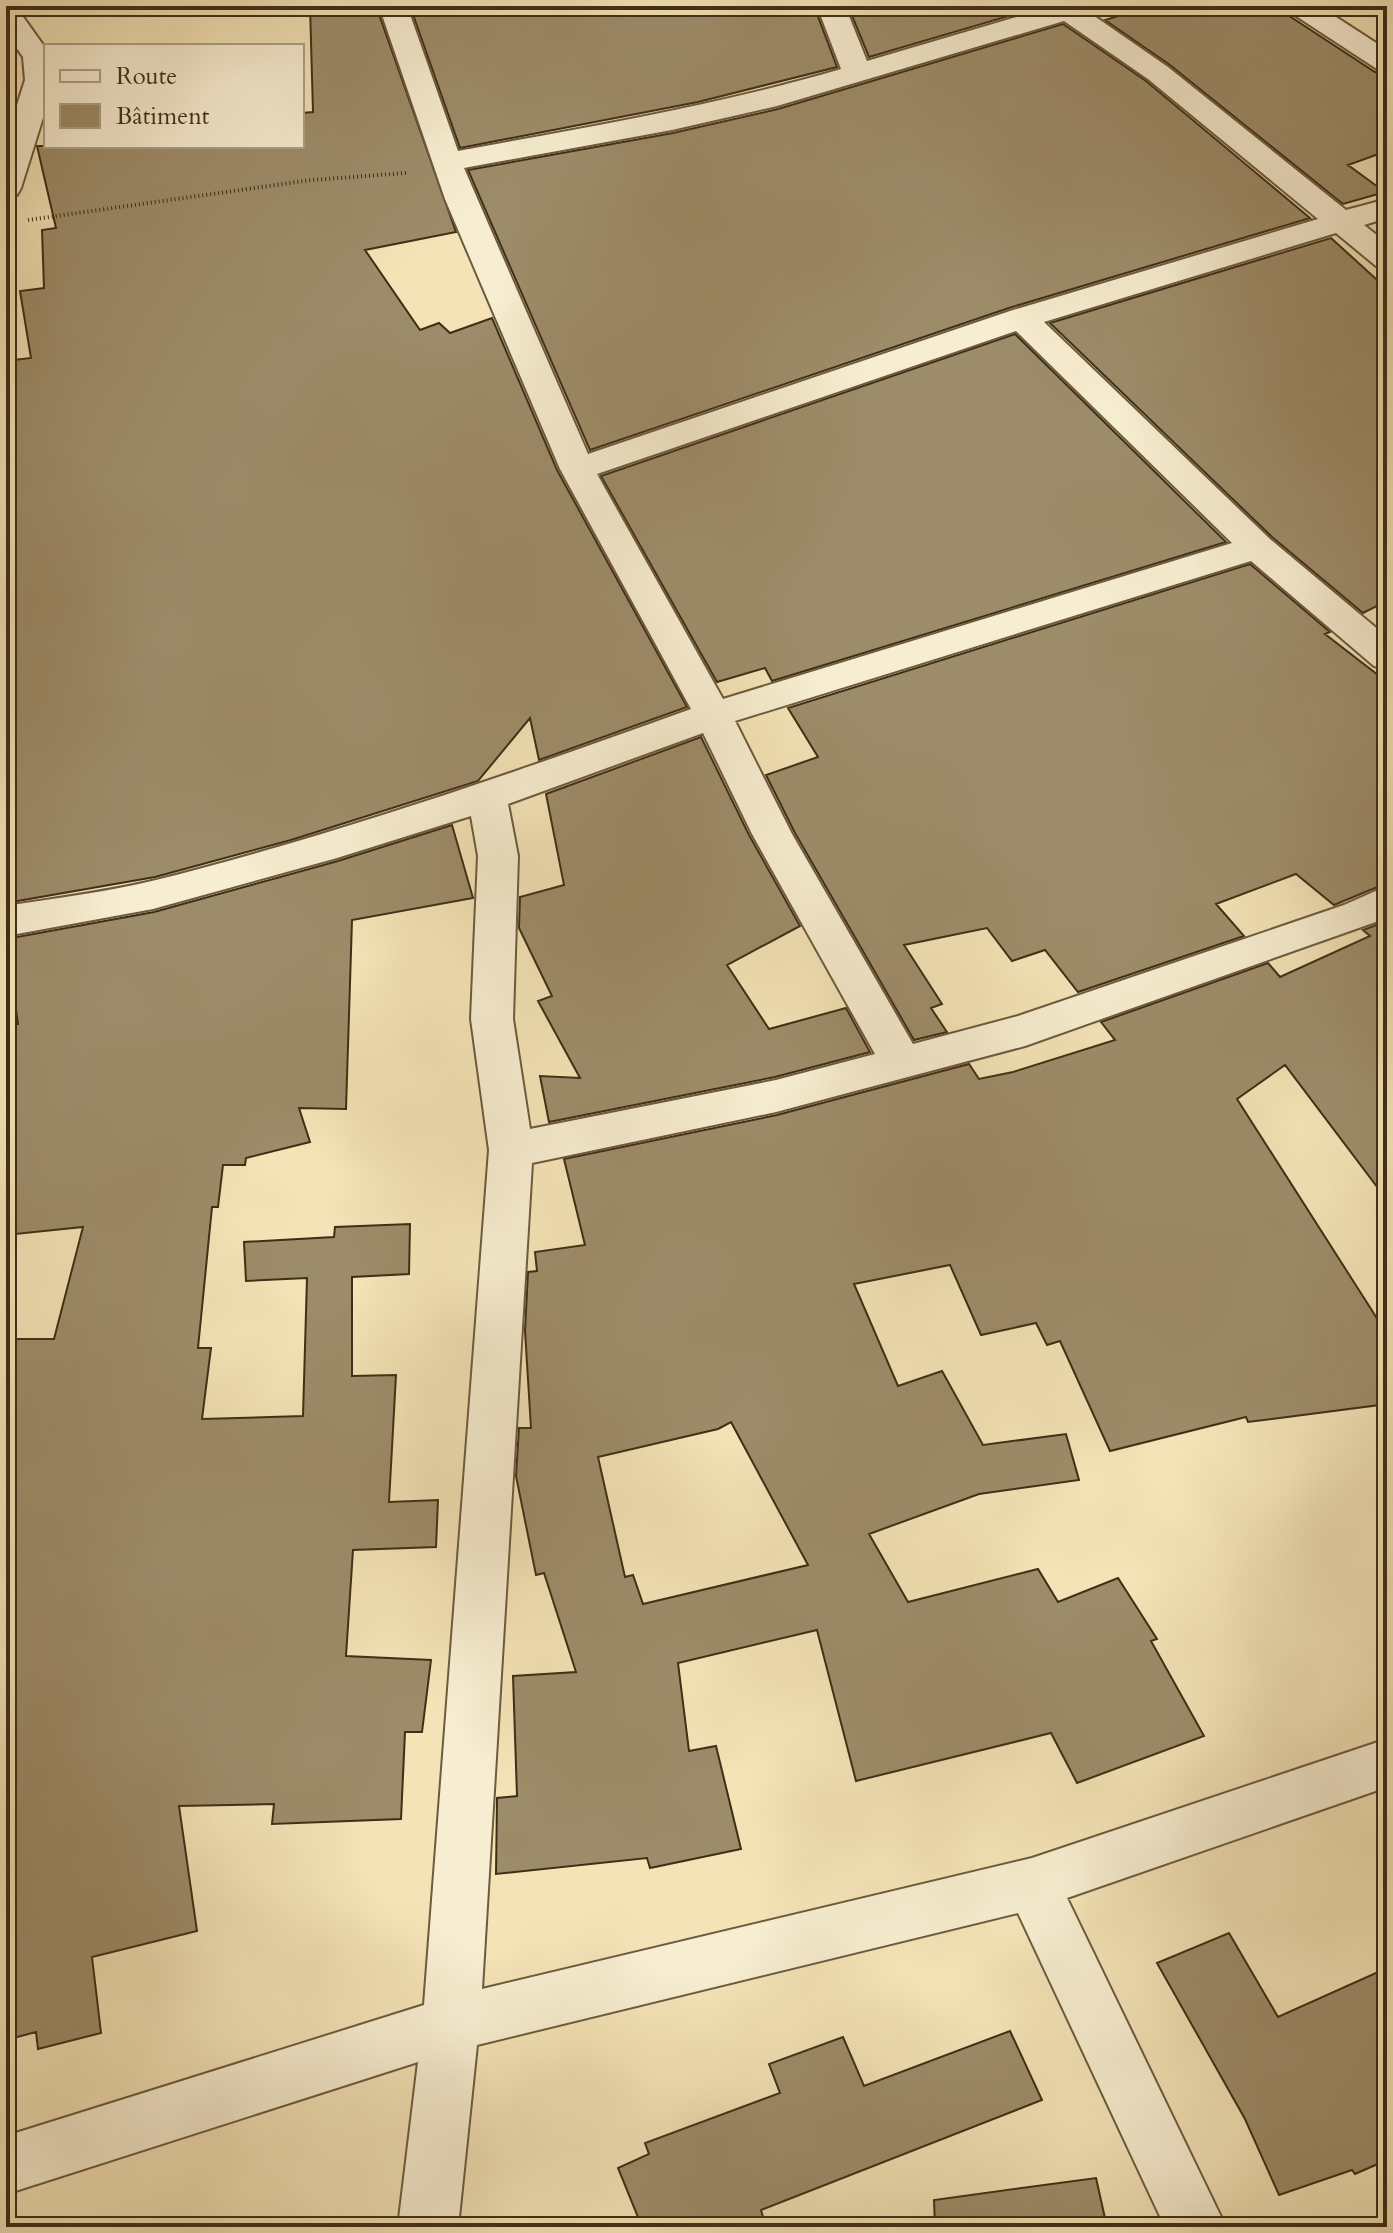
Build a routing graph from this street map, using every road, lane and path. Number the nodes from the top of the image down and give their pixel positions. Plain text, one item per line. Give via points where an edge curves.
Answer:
1 (39, 6) edge
2 (393, 6) edge
3 (831, 6) edge
4 (1300, 6) edge
5 (1076, 8) edge
6 (6, 12) edge
7 (1387, 63) edge
8 (858, 75) junction
9 (446, 162) junction
10 (6, 188) edge
11 (1387, 208) edge
12 (19, 220) dead end
13 (1341, 221) junction
14 (1387, 259) edge
15 (1022, 318) junction
16 (577, 469) junction
17 (1257, 547) junction
18 (1387, 657) edge
19 (713, 715) junction
20 (487, 797) junction
21 (1387, 900) edge
22 (6, 921) edge
23 (902, 1063) junction
24 (511, 1150) junction
25 (1387, 1763) edge
26 (1032, 1884) junction
27 (451, 2024) junction
28 (6, 2165) edge
29 (428, 2227) edge
30 (1196, 2227) edge

1 - 6 street
2 - 9 street
3 - 8 street
4 - 7 street
5 - 8 street
5 - 13 street
6 - 10 street via 37,57 40,80
8 - 9 street via 672,121
9 - 12 path via 403,174 311,180
9 - 16 street
11 - 13 street
13 - 14 street
13 - 15 street
15 - 16 street
15 - 17 street
16 - 19 street
17 - 18 street
17 - 19 street
19 - 20 street
19 - 23 street via 772,834
20 - 22 street via 153,895
20 - 24 street via 498,856 492,1019
21 - 23 street via 1359,915 1025,1030
23 - 24 street via 776,1096
24 - 27 street
25 - 26 street
26 - 27 street
26 - 30 street
27 - 28 street
27 - 29 street

